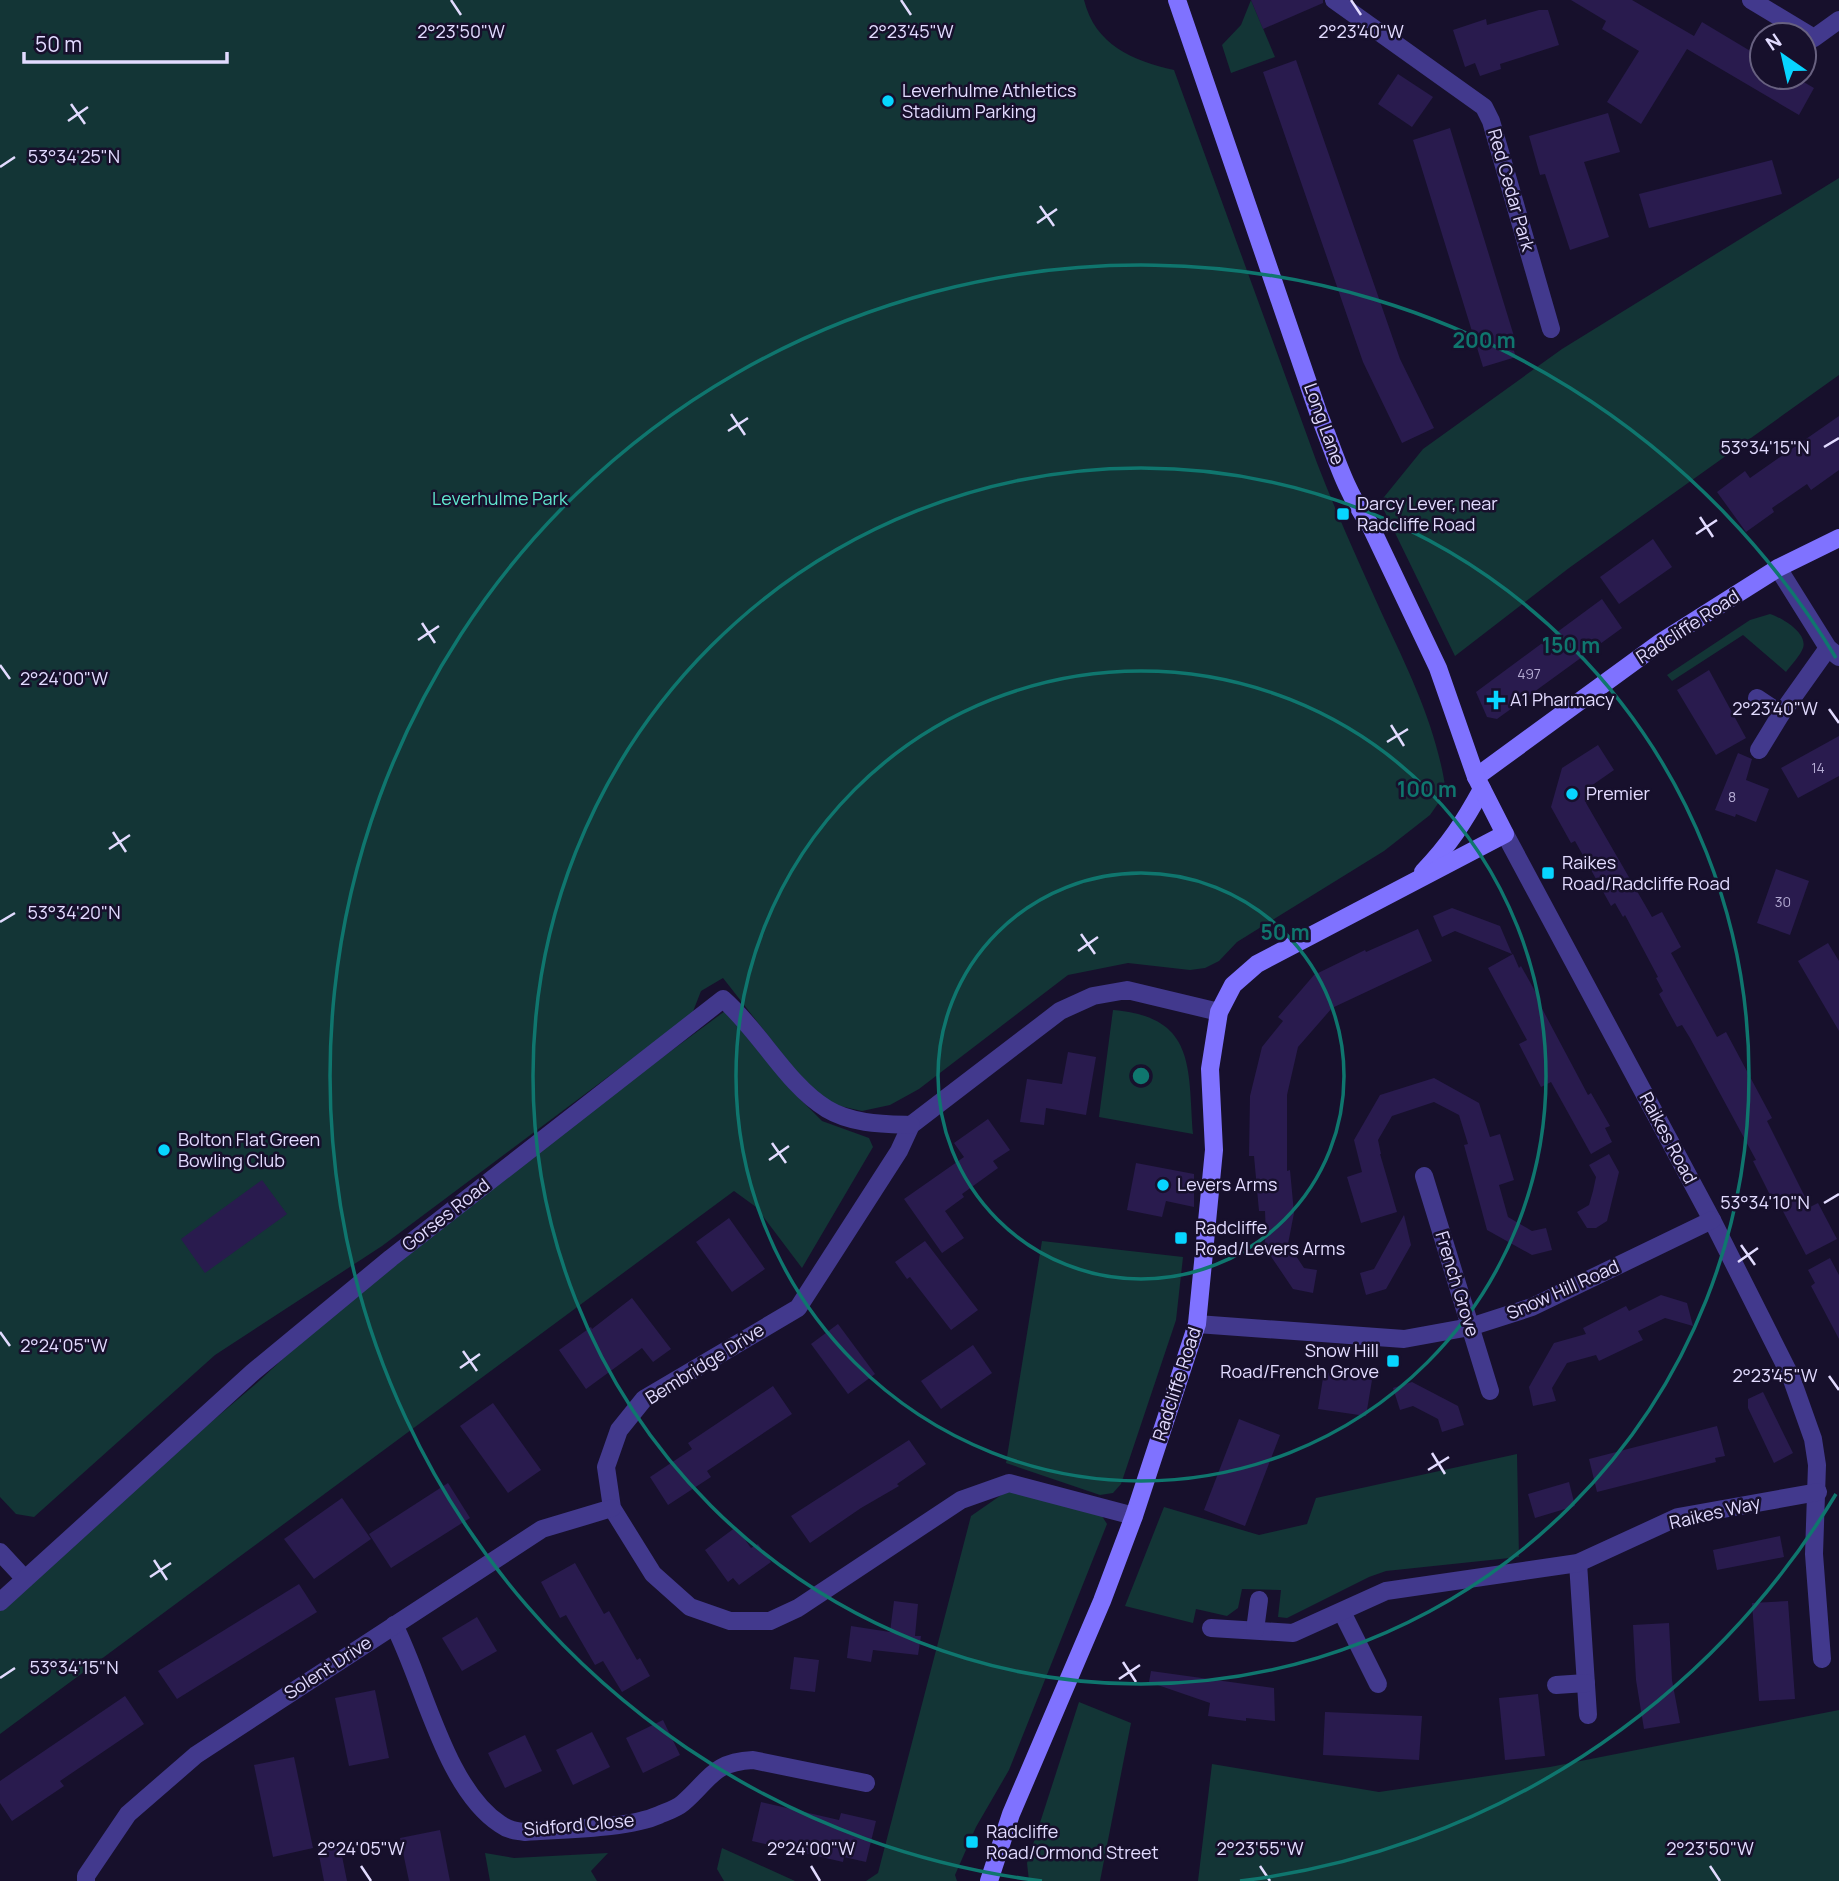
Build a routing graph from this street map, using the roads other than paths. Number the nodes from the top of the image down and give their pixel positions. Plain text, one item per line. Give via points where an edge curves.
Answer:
1 (1177, 0) edge
2 (1334, 0) edge
3 (1751, 0) edge
4 (1839, 20) edge
5 (1551, 329) dead end
6 (1839, 538) edge
7 (1778, 568) junction
8 (1834, 653) edge
9 (1757, 698) dead end
10 (1781, 714) junction
11 (1759, 750) dead end
12 (1479, 783) junction
13 (1505, 834) junction
14 (1413, 883) junction
15 (1219, 1013) junction
16 (911, 1125) junction
17 (1424, 1176) dead end
18 (1712, 1220) junction
19 (1197, 1324) junction
20 (1470, 1327) junction
21 (1490, 1391) dead end
22 (1818, 1492) junction
23 (612, 1508) junction
24 (1134, 1516) junction
25 (0, 1552) edge
26 (1578, 1563) junction
27 (25, 1579) junction
28 (1259, 1601) dead end
29 (0, 1602) edge
30 (1342, 1612) junction
31 (394, 1625) junction
32 (1211, 1628) dead end
33 (1255, 1630) junction
34 (1839, 1635) edge
35 (1821, 1637) junction
36 (1822, 1659) dead end
37 (1378, 1684) dead end
38 (1586, 1684) junction
39 (1556, 1685) dead end
40 (1588, 1715) dead end
41 (866, 1783) dead end
42 (86, 1881) edge
43 (989, 1881) edge

1 - 12 main road, Long Lane via 1319,415 1345,479 1438,668
2 - 5 street, Red Cedar Park via 1484,107
3 - 4 street via 1814,38
6 - 7 main road, Radcliffe Road
7 - 8 street
7 - 12 main road, Radcliffe Road via 1661,642
8 - 10 street
9 - 10 street
10 - 11 street
12 - 13 main road, Long Lane
12 - 14 main road, Radcliffe Road via 1451,843
13 - 14 main road, Radcliffe Road
13 - 18 street, Raikes Road
14 - 15 main road, Radcliffe Road via 1256,964 1233,985
15 - 16 street, Bembridge Drive via 1128,990 1093,996 1060,1011
15 - 19 main road, Radcliffe Road via 1210,1069 1213,1150
16 - 23 street, Bembridge Drive via 798,1308 644,1399 619,1430 606,1468
16 - 27 street, Gorses Road via 868,1123 828,1110 805,1092 723,999 274,1354
17 - 20 street, French Grove
18 - 20 street, Snow Hill Road via 1532,1307
18 - 22 street, Raikes Road via 1791,1377 1813,1438
19 - 20 street, Snow Hill Road via 1404,1339
19 - 24 main road, Radcliffe Road
20 - 21 street, French Grove
22 - 26 street, Raikes Way via 1678,1517
22 - 35 street, Raikes Road via 1814,1554
23 - 24 street, Bembridge Drive via 653,1574 690,1607 730,1621 770,1621 798,1608 961,1500 1009,1483
23 - 31 street, Solent Drive via 542,1529
24 - 43 main road, Radcliffe Road via 1011,1815
25 - 27 street
26 - 30 street, Raikes Way via 1386,1591
26 - 38 street
27 - 29 street, Gorses Road
28 - 33 street
30 - 33 street, Raikes Way via 1293,1633
30 - 37 street
31 - 41 street, Sidford Close via 452,1764 483,1809 511,1830 628,1823 655,1817 681,1805 717,1769 741,1761
31 - 42 street, Solent Drive via 196,1755 128,1814
32 - 33 street, Raikes Way
34 - 35 street
35 - 36 street, Raikes Road
38 - 39 street
38 - 40 street

